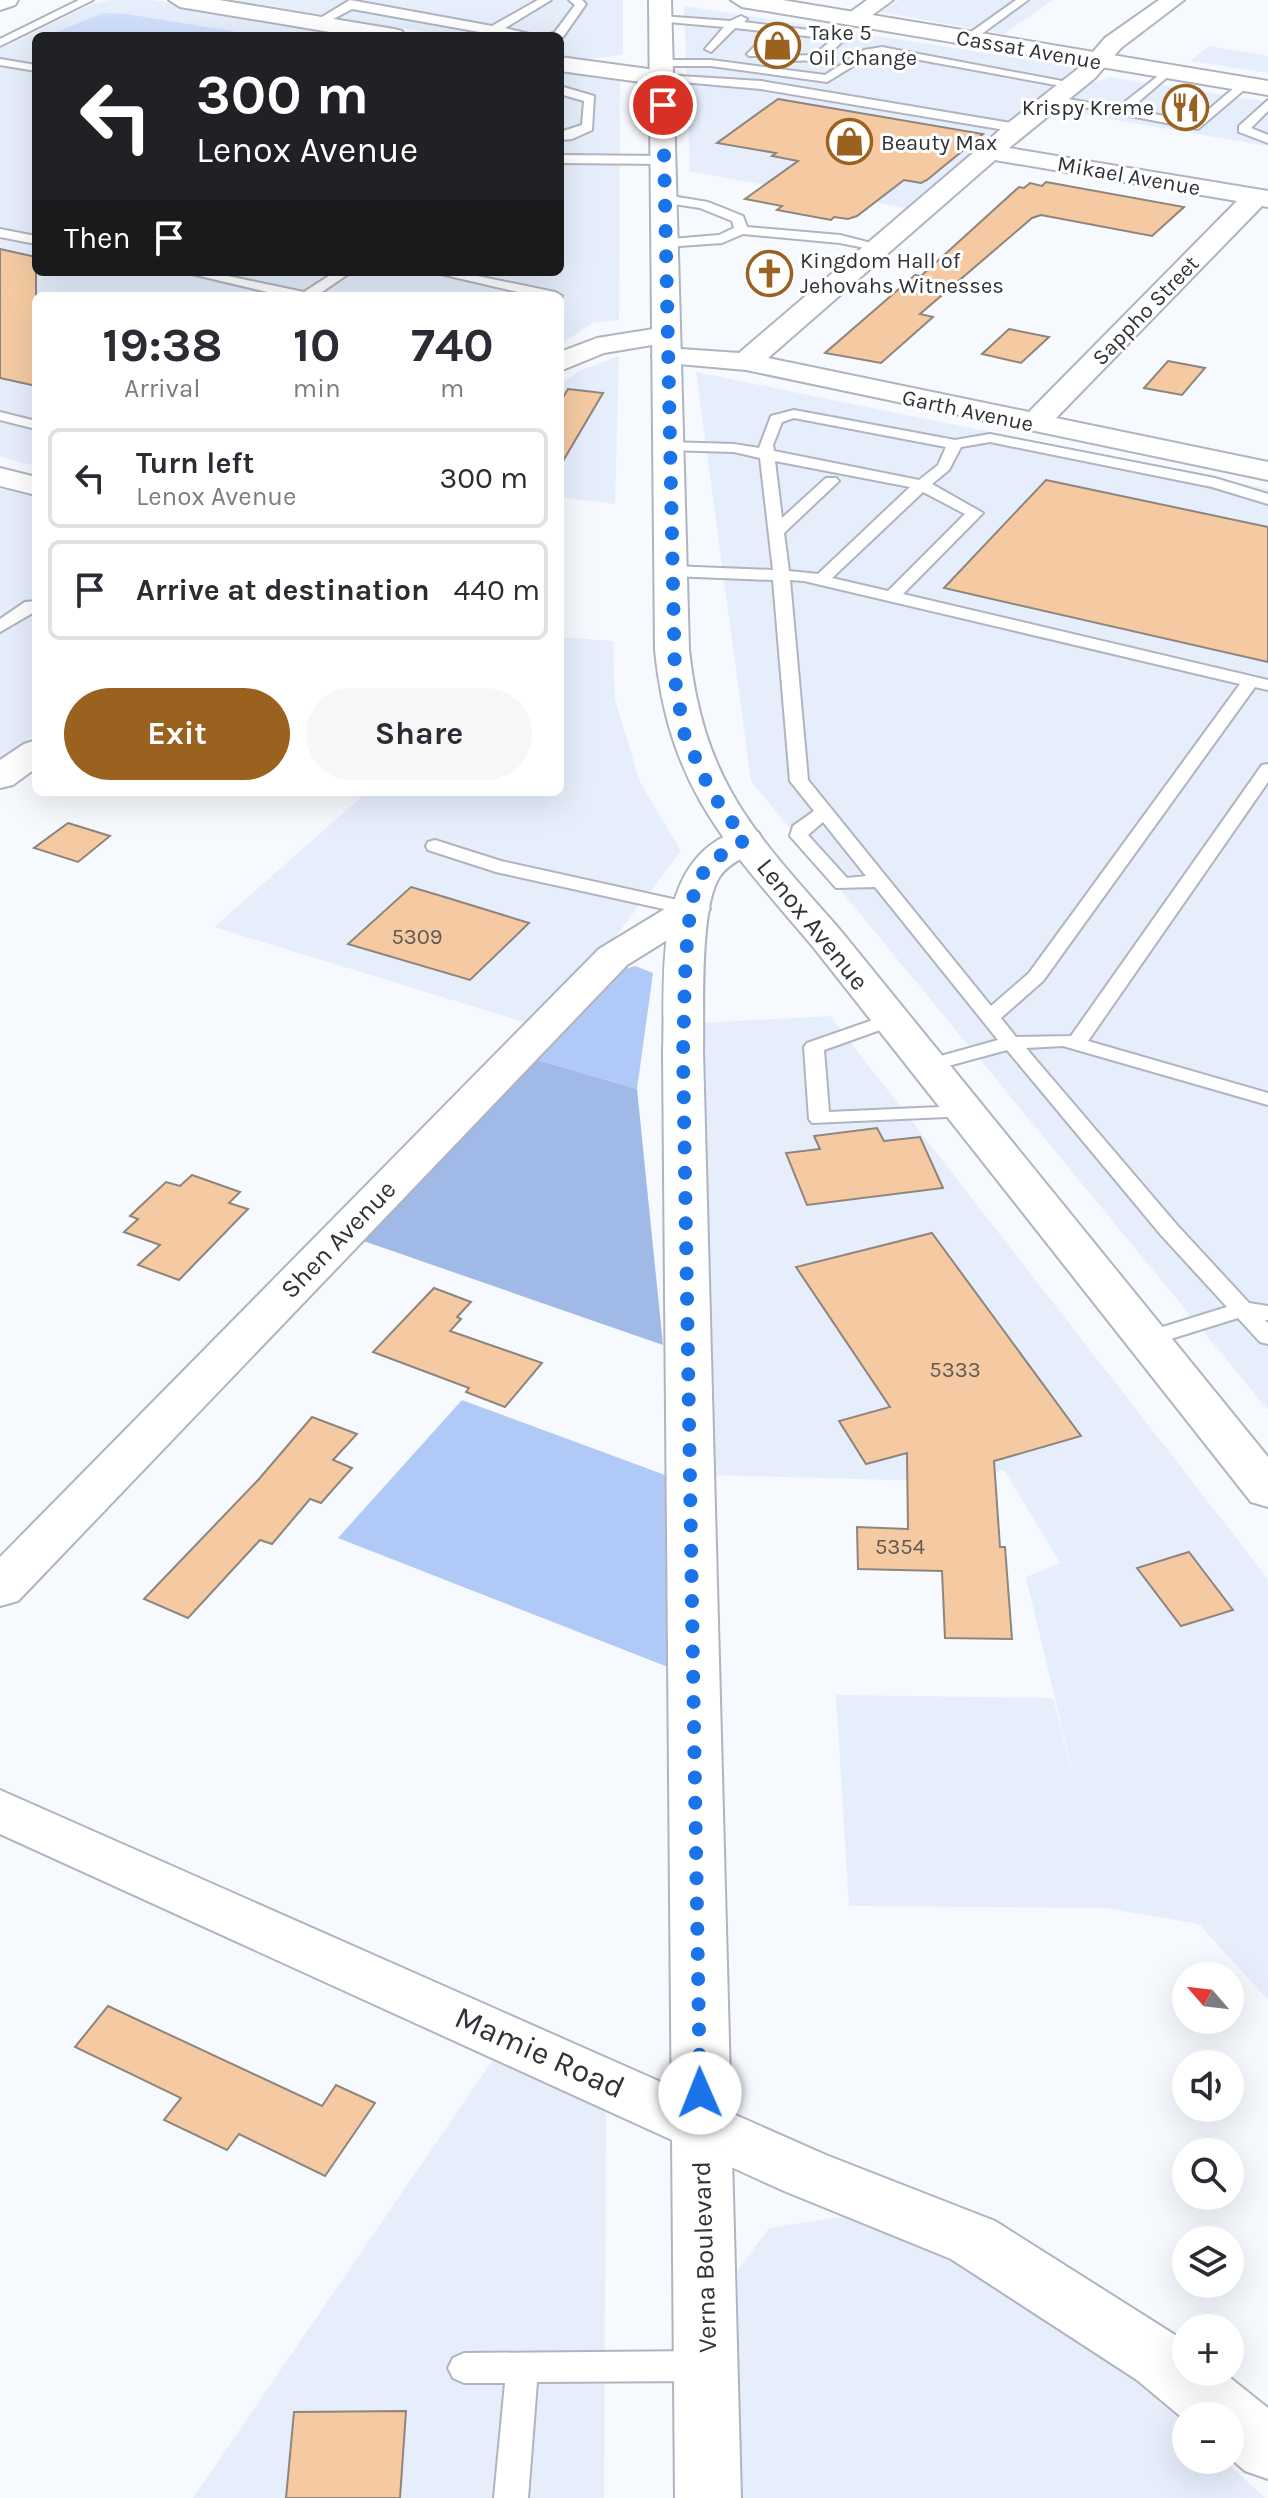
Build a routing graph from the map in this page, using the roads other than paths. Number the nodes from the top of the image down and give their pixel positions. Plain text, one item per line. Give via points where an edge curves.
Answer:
1 (7, 0) edge
2 (88, 0) edge
3 (180, 0) edge
4 (546, 0) edge
5 (574, 0) edge
6 (742, 0) edge
7 (882, 0) edge
8 (1023, 0) edge
9 (1173, 0) edge
10 (354, 2) edge
11 (0, 3) edge
12 (766, 4) junction
13 (852, 19) junction
14 (816, 22) junction
15 (318, 23) junction
16 (732, 24) junction
17 (795, 29) junction
18 (371, 32) edge
19 (484, 32) edge
20 (490, 32) edge
21 (561, 32) edge
22 (782, 34) junction
23 (968, 39) junction
24 (0, 43) edge
25 (668, 43) edge
26 (761, 47) junction
27 (711, 49) junction
28 (797, 50) junction
29 (725, 51) dead end
30 (739, 53) dead end
31 (822, 58) junction
32 (1100, 61) junction
33 (0, 62) edge
34 (564, 63) edge
35 (850, 64) junction
36 (32, 67) edge
37 (1167, 72) junction
38 (827, 79) junction
39 (1256, 86) edge
40 (564, 91) edge
41 (1062, 92) junction
42 (809, 93) junction
43 (1268, 104) edge
44 (1119, 112) junction
45 (1017, 128) junction
46 (564, 136) edge
47 (1268, 139) edge
48 (991, 152) junction
49 (564, 159) edge
50 (665, 160) junction
51 (1262, 198) edge
52 (665, 199) junction
53 (741, 230) junction
54 (0, 233) edge
55 (32, 239) edge
56 (665, 243) junction
57 (880, 247) junction
58 (209, 276) edge
59 (338, 276) edge
60 (458, 276) edge
61 (286, 292) edge
62 (312, 292) edge
63 (536, 292) edge
64 (666, 346) junction
65 (564, 361) edge
66 (746, 362) junction
67 (0, 416) edge
68 (32, 424) edge
69 (1034, 424) junction
70 (955, 444) junction
71 (668, 446) junction
72 (769, 461) junction
73 (1268, 471) edge
74 (1223, 473) junction
75 (0, 477) edge
76 (831, 481) junction
77 (32, 485) edge
78 (922, 485) junction
79 (907, 497) junction
80 (1268, 499) edge
81 (776, 532) junction
82 (671, 571) junction
83 (781, 574) junction
84 (821, 580) junction
85 (892, 596) junction
86 (32, 605) edge
87 (0, 627) edge
88 (1260, 683) edge
89 (32, 754) edge
90 (1268, 769) edge
91 (0, 777) edge
92 (824, 813) junction
93 (745, 840) junction
94 (435, 846) dead end
95 (879, 881) junction
96 (691, 909) junction
97 (990, 1017) junction
98 (890, 1020) junction
99 (1011, 1043) junction
100 (1076, 1043) junction
101 (926, 1066) junction
102 (1268, 1099) edge
103 (962, 1112) junction
104 (1244, 1309) junction
105 (1268, 1313) edge
106 (1268, 1337) edge
107 (1148, 1339) junction
108 (1268, 1490) edge
109 (0, 1588) edge
110 (0, 1811) edge
111 (700, 2124) junction
112 (708, 2366) junction
113 (464, 2368) dead end
114 (522, 2368) junction
115 (1211, 2402) edge
116 (1244, 2429) edge
117 (1268, 2449) edge
118 (511, 2498) edge
119 (708, 2498) edge

1 - 11 main road
2 - 24 lane
3 - 15 main road
4 - 20 lane
5 - 21 lane via 581,4
6 - 12 main road, Cassat Avenue
7 - 13 main road
8 - 23 lane
9 - 32 main road via 1113,43
10 - 15 lane
10 - 19 lane
12 - 14 main road, Cassat Avenue
12 - 16 lane
13 - 14 main road, Cassat Avenue
13 - 23 main road, Cassat Avenue
14 - 17 lane
14 - 17 lane
14 - 28 lane
14 - 31 lane via 841,37
15 - 18 main road
16 - 22 lane
16 - 25 lane
16 - 27 lane
17 - 22 lane
22 - 26 lane
23 - 32 main road, Cassat Avenue
25 - 27 lane
25 - 34 main road
25 - 38 lane via 711,63
25 - 42 lane via 761,85
25 - 50 main road, Lenox Avenue
26 - 28 lane
26 - 30 lane
27 - 29 lane
28 - 31 lane
31 - 35 lane
32 - 37 main road, Cassat Avenue
32 - 41 main road
33 - 36 lane
35 - 38 lane
35 - 41 lane via 882,50
37 - 39 main road, Cassat Avenue
37 - 44 lane
38 - 42 lane
39 - 44 lane via 1198,125
40 - 46 lane via 590,99 588,127
41 - 44 lane
41 - 45 main road
42 - 45 lane
43 - 47 lane via 1243,129
45 - 48 main road
48 - 51 main road, Mikael Avenue
48 - 57 main road
49 - 50 lane
50 - 52 main road, Lenox Avenue
51 - 69 main road, Sappho Street
52 - 53 lane via 726,212 738,219
52 - 56 main road, Lenox Avenue
53 - 56 lane via 722,239
53 - 57 lane
54 - 55 lane
56 - 64 main road, Lenox Avenue
57 - 66 main road
58 - 61 lane
59 - 62 lane
60 - 63 lane
64 - 65 main road, Garth Avenue via 597,346
64 - 66 main road, Garth Avenue
64 - 71 main road, Lenox Avenue
66 - 69 main road, Garth Avenue
67 - 68 lane
69 - 74 main road, Garth Avenue
70 - 72 lane via 794,414 776,419 766,445
70 - 74 lane via 990,438
70 - 78 lane via 944,467
71 - 72 lane via 734,448
71 - 82 main road, Lenox Avenue
72 - 76 lane
72 - 78 lane
72 - 81 lane
73 - 74 main road, Garth Avenue
74 - 80 lane
75 - 77 main road
76 - 79 lane
76 - 81 lane
78 - 79 lane
78 - 85 lane via 975,513
79 - 84 lane
81 - 83 lane
82 - 83 lane
82 - 93 main road, Lenox Avenue via 672,650 684,733 711,792
83 - 84 lane
83 - 92 lane via 799,781
84 - 85 lane
85 - 88 lane
86 - 87 lane
88 - 97 lane via 1036,977
89 - 91 main road
90 - 100 lane
92 - 95 lane
92 - 95 lane via 799,830 799,836 843,884
93 - 96 main road, Verna Boulevard via 708,868
93 - 98 main road, Lenox Avenue
94 - 96 lane via 496,866
95 - 97 lane
96 - 109 main road, Shen Avenue via 613,957
96 - 111 main road, Verna Boulevard via 683,1051
97 - 99 lane
98 - 101 main road, Lenox Avenue
98 - 103 lane via 814,1047 819,1119
99 - 100 lane
99 - 101 lane
99 - 104 lane via 1169,1230
100 - 102 lane
101 - 103 main road, Lenox Avenue
103 - 107 main road, Lenox Avenue
104 - 105 lane
104 - 106 lane
104 - 107 lane
107 - 108 main road, Lenox Avenue
110 - 111 main road, Mamie Road
111 - 112 main road, Verna Boulevard
111 - 115 main road, Mamie Road via 805,2173 973,2240 1160,2360
112 - 114 lane
112 - 119 main road, Verna Boulevard
113 - 114 lane
114 - 118 lane
116 - 117 main road, Mamie Road

